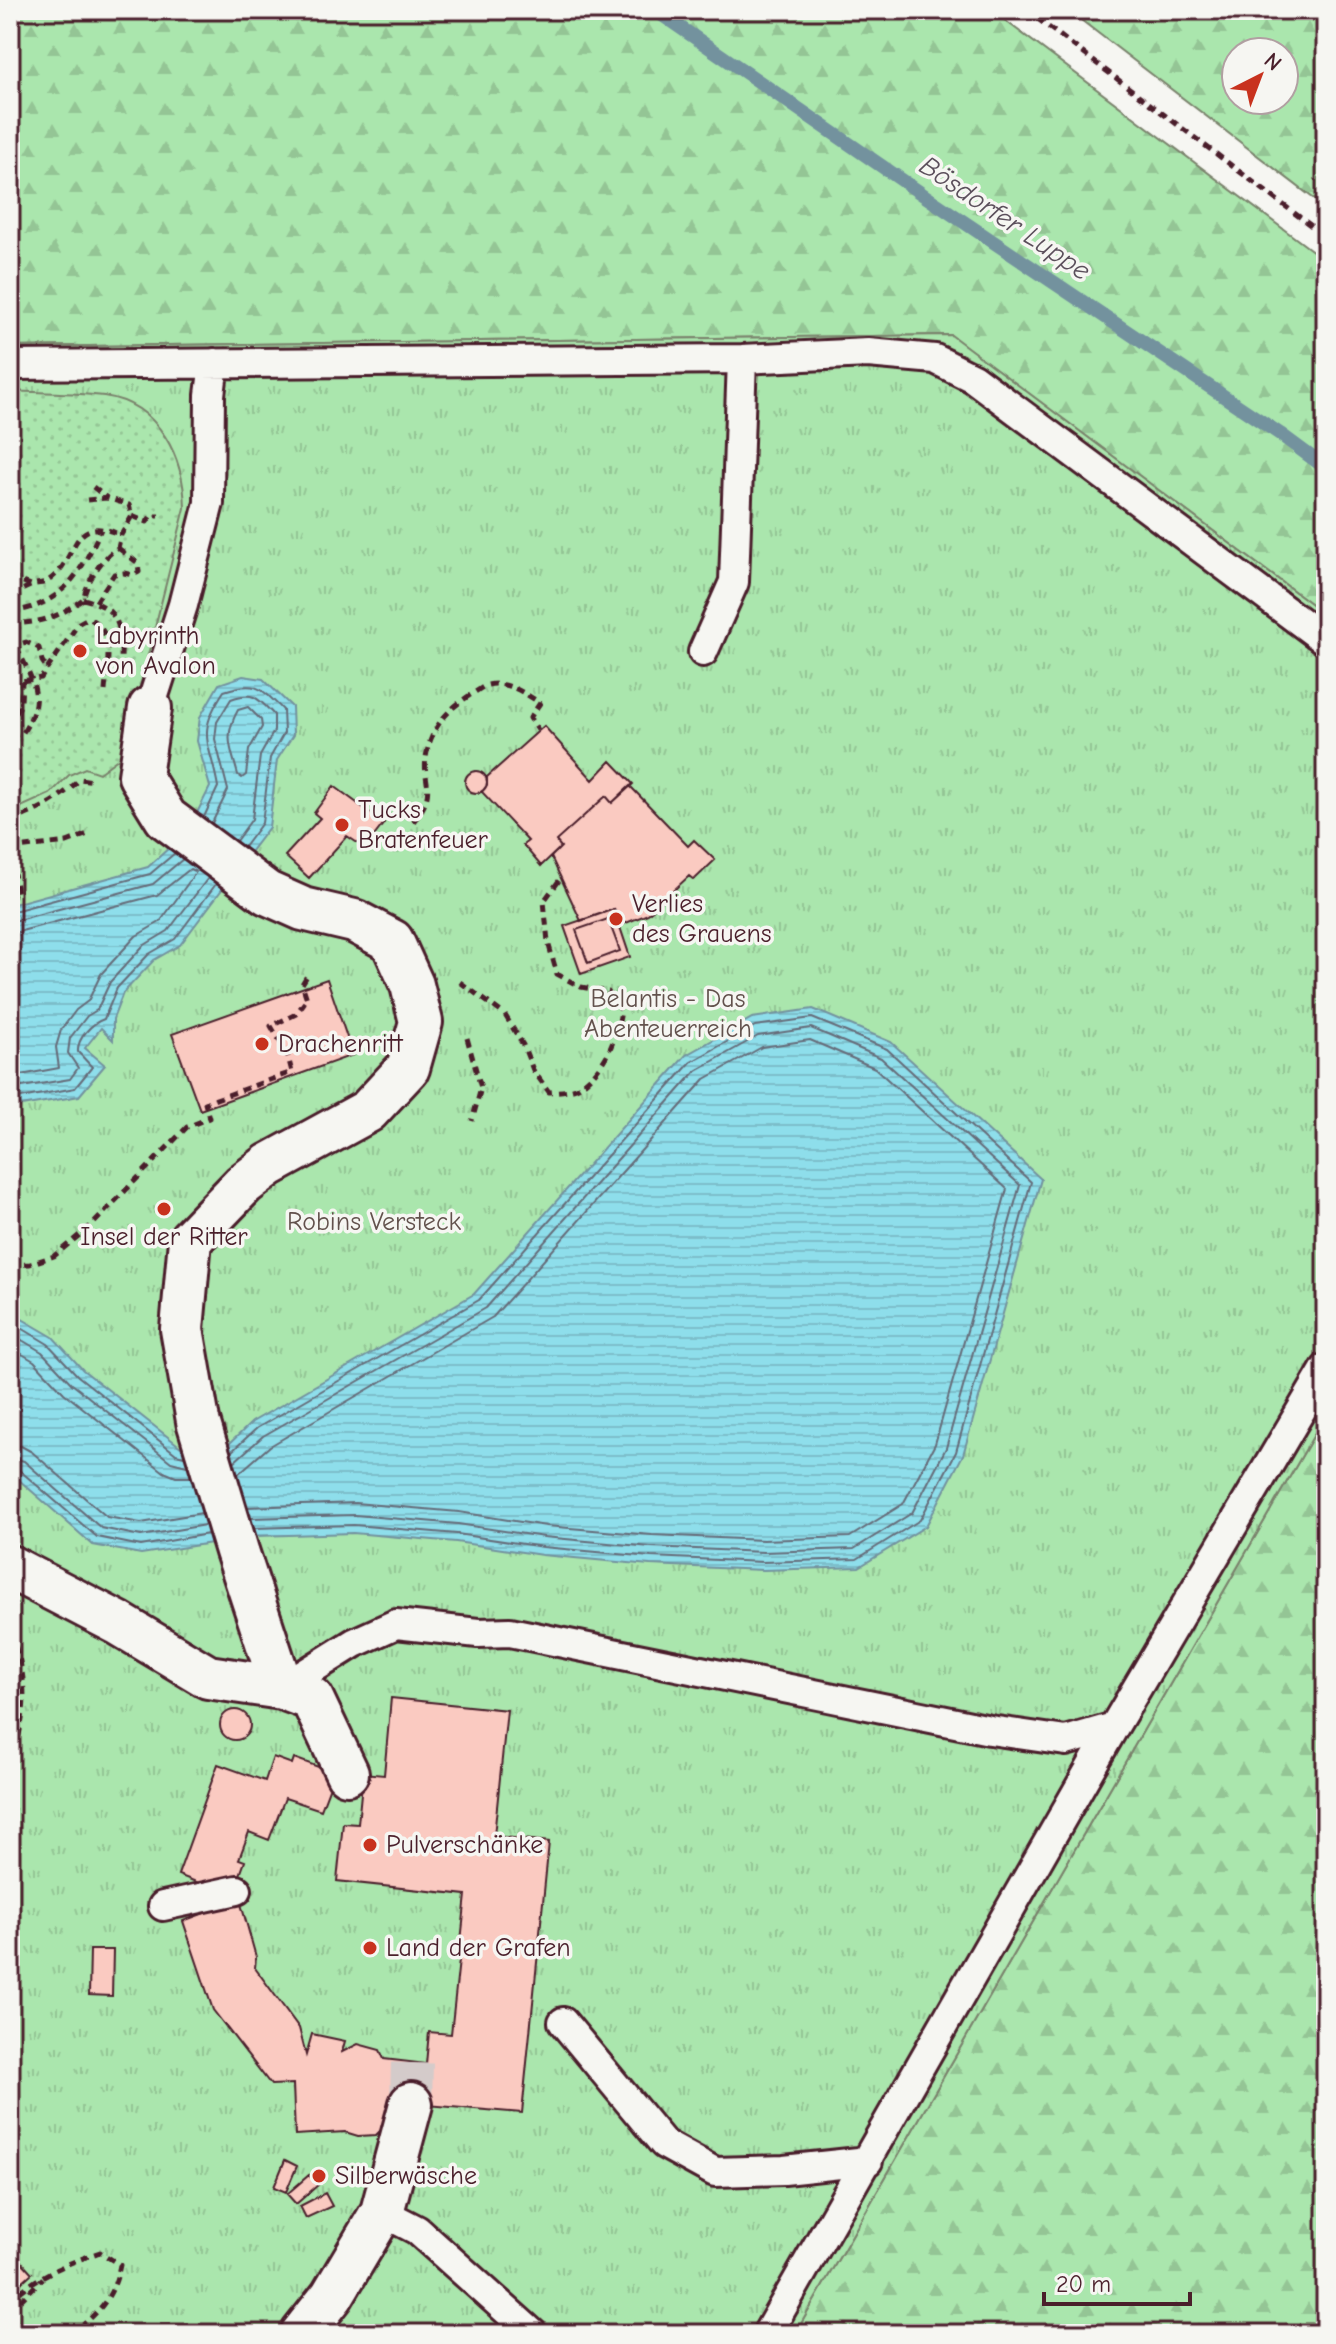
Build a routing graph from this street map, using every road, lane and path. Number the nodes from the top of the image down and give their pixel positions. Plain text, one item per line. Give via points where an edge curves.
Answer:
1 (1026, 10) edge
2 (1326, 237) edge
3 (742, 359) junction
4 (214, 363) junction
5 (10, 365) edge
6 (93, 487) dead end
7 (107, 498) junction
8 (87, 500) dead end
9 (132, 516) junction
10 (159, 516) dead end
11 (101, 529) junction
12 (121, 535) junction
13 (118, 548) junction
14 (10, 577) edge
15 (32, 585) junction
16 (10, 594) edge
17 (83, 599) junction
18 (10, 612) edge
19 (10, 624) edge
20 (1326, 641) edge
21 (703, 652) dead end
22 (48, 670) junction
23 (10, 677) edge
24 (22, 681) junction
25 (33, 681) junction
26 (105, 702) dead end
27 (150, 708) joint
28 (10, 726) edge
29 (538, 730) dead end
30 (10, 736) edge
31 (95, 781) dead end
32 (10, 821) edge
33 (413, 822) dead end
34 (88, 834) dead end
35 (10, 849) edge
36 (10, 875) edge
37 (561, 878) dead end
38 (10, 897) edge
39 (308, 974) dead end
40 (452, 982) dead end
41 (461, 1026) dead end
42 (472, 1121) dead end
43 (10, 1265) edge
44 (1326, 1368) edge
45 (10, 1567) edge
46 (10, 1633) edge
47 (282, 1688) junction
48 (1114, 1727) junction
49 (10, 1763) edge
50 (347, 1773) dead end
51 (237, 1890) dead end
52 (163, 1906) dead end
53 (563, 2022) dead end
54 (411, 2104) tunnel mouth
55 (868, 2161) junction
56 (382, 2212) junction
57 (44, 2277) junction
58 (10, 2294) edge
59 (10, 2311) edge
60 (72, 2334) edge
61 (302, 2334) edge
62 (533, 2334) edge
63 (767, 2334) edge

1 - 2 path
3 - 4 lane
3 - 20 lane via 868,353 935,359 973,378
3 - 21 lane via 734,582
4 - 5 lane
4 - 27 lane via 209,503
6 - 7 path
7 - 8 path
7 - 9 path via 129,505
9 - 10 path via 147,522
9 - 12 path
11 - 12 path
11 - 15 path via 84,532 58,571 45,583
11 - 18 path via 66,588 50,601
12 - 13 path
13 - 17 path via 107,554
13 - 17 path via 138,563 139,572 114,574 96,602
14 - 15 path
15 - 16 path
17 - 19 path via 45,621
22 - 25 path
22 - 25 path via 39,648 20,644
22 - 26 path via 79,623 88,618 100,623 107,634
23 - 24 path
24 - 25 path
24 - 28 path via 21,703
25 - 30 path via 35,713 22,734
27 - 47 street via 140,776 166,818 267,893 303,909 354,921 392,941 421,1022 408,1068 368,1111 269,1165 190,1240 182,1329 198,1421
29 - 33 path via 530,718 540,703 516,687 489,684 460,702 439,719 426,754 426,806
31 - 32 path via 80,779 66,793
34 - 35 path
36 - 38 path via 14,874 18,895
37 - 40 path via 544,901 557,974 581,987 608,992 621,1010 606,1058 578,1088 549,1092 505,1015 461,982
39 - 43 path via 302,984 307,999 296,1014 271,1026 292,1072 205,1103 209,1118 187,1127 93,1224 54,1256
41 - 42 path via 481,1088
44 - 48 lane
45 - 47 street via 208,1677
46 - 49 path via 26,1694
47 - 48 lane via 396,1624 510,1632 1066,1741
47 - 50 street via 312,1699
48 - 55 lane
51 - 52 lane
53 - 55 lane via 664,2144 715,2172
54 - 56 street
55 - 63 lane
56 - 61 street via 332,2296
56 - 62 lane via 417,2230
57 - 58 path via 13,2298
57 - 59 path
57 - 60 path via 100,2252 120,2265 115,2288 95,2316

